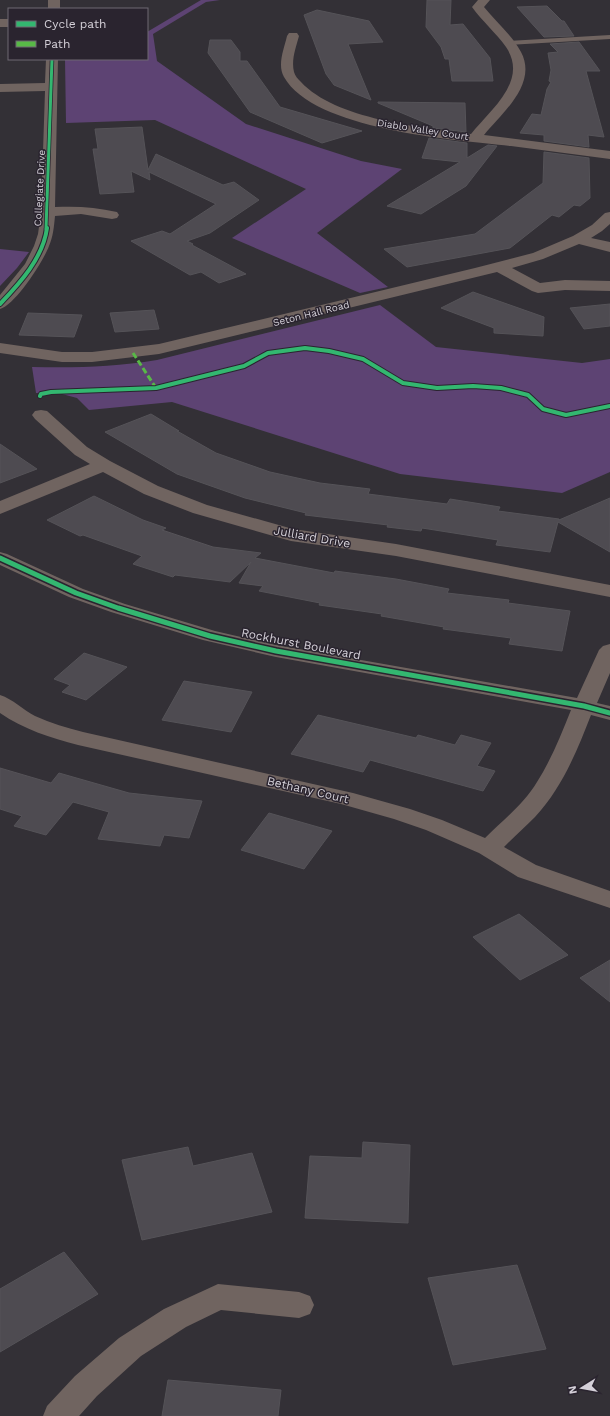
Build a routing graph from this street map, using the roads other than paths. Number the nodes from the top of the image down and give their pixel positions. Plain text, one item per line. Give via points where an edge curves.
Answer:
1 (484, 0) edge
2 (293, 36) dead end
3 (610, 37) edge
4 (507, 43) junction
5 (52, 60) edge
6 (51, 86) junction
7 (0, 88) edge
8 (475, 137) junction
9 (610, 156) edge
10 (48, 212) junction
11 (112, 215) dead end
12 (610, 216) edge
13 (578, 239) junction
14 (610, 248) edge
15 (499, 267) junction
16 (610, 286) edge
17 (0, 304) edge
18 (0, 348) edge
19 (41, 414) dead end
20 (104, 465) junction
21 (0, 508) edge
22 (0, 558) edge
23 (610, 591) edge
24 (610, 650) edge
25 (0, 702) edge
26 (584, 706) junction
27 (610, 713) edge
28 (488, 848) junction
29 (610, 900) edge
30 (299, 1305) dead end
31 (59, 1416) edge

1 - 4 street via 478,7
2 - 8 street, Diablo Valley Court via 287,60 290,77 306,94 321,103 392,126
3 - 4 lane
4 - 8 street via 519,63 519,81 514,91
5 - 6 street, Collegiate Drive
6 - 7 street
6 - 10 street, Collegiate Drive
8 - 9 street, Diablo Valley Court
10 - 11 street via 81,210
10 - 17 street, Collegiate Drive via 45,235 39,253
12 - 13 street, Seton Hall Road via 597,228
13 - 14 street
13 - 15 street, Seton Hall Road via 538,256
15 - 16 street via 538,288 565,285
15 - 18 street, Seton Hall Road via 160,349 92,357 62,357
19 - 20 street, Julliard Drive via 81,451
20 - 21 street
20 - 23 street, Julliard Drive via 152,490 200,509 291,535 396,550
22 - 26 street, Rockhurst Boulevard via 76,593 210,636 276,651
24 - 26 street
25 - 28 street, Bethany Court via 10,711 48,729 78,738 352,800 434,825
26 - 27 street, Rockhurst Boulevard
26 - 28 street via 548,785
28 - 29 street, Bethany Court via 527,871
30 - 31 street via 218,1297 174,1318 130,1347 86,1386

